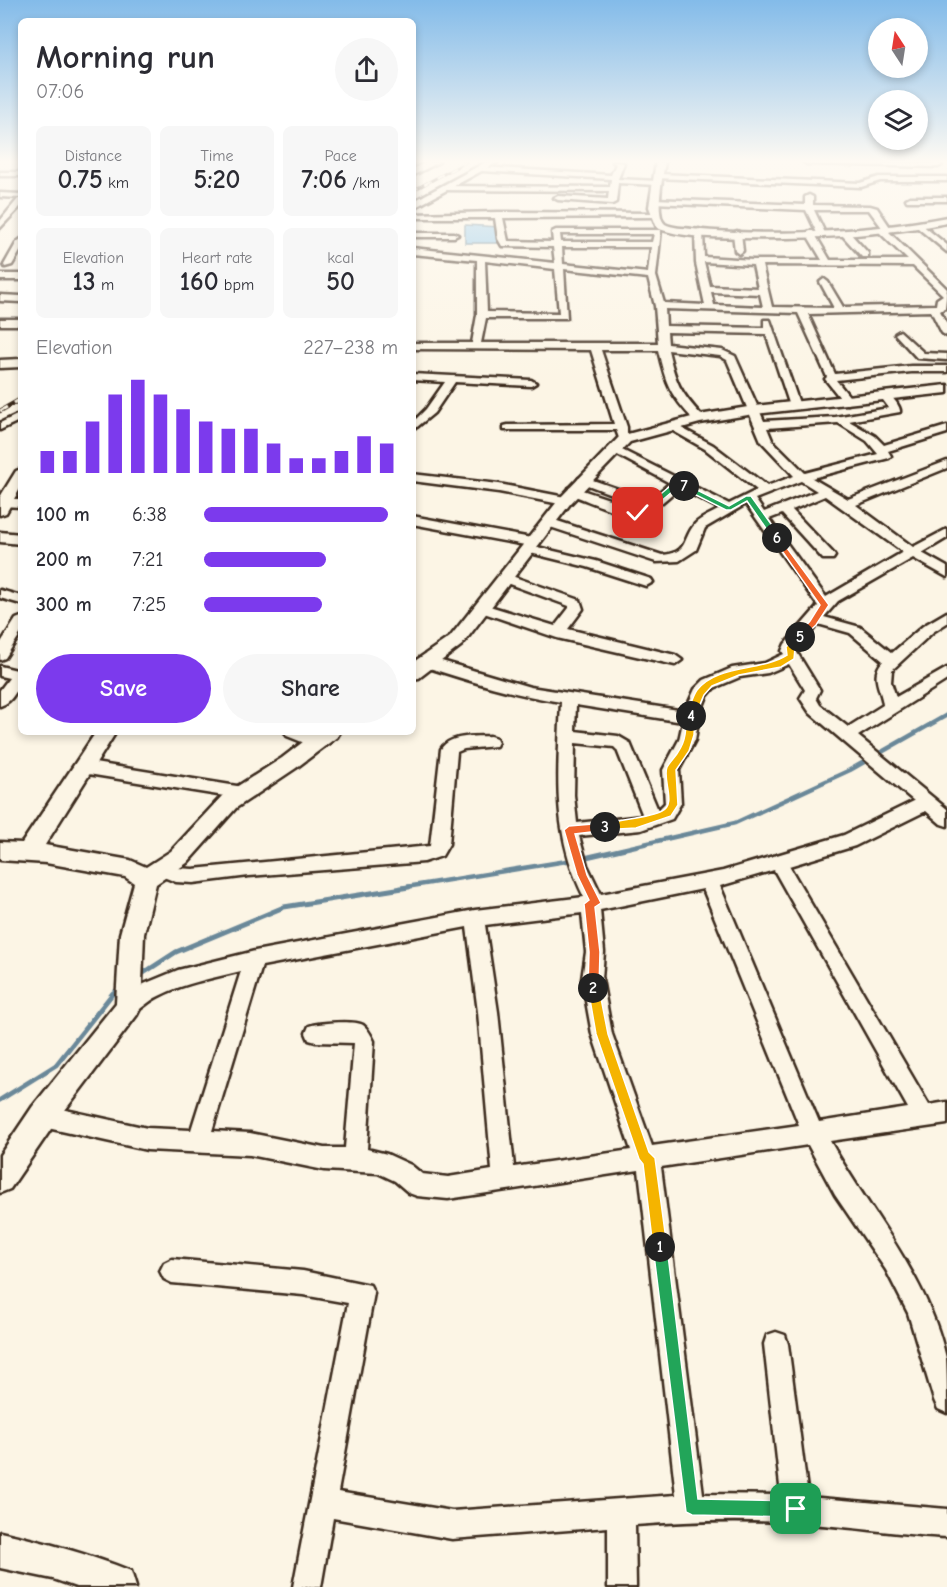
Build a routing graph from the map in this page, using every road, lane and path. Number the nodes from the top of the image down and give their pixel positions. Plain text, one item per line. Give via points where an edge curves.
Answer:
1 (502, 236) edge
2 (558, 236) edge
3 (658, 236) edge
4 (699, 236) edge
5 (737, 236) edge
6 (817, 236) edge
7 (848, 236) edge
8 (891, 236) edge
9 (932, 236) edge
10 (17, 245) edge
11 (558, 245) junction
12 (656, 246) junction
13 (947, 249) edge
14 (416, 250) edge
15 (739, 252) dead end
16 (865, 255) dead end
17 (481, 258) junction
18 (700, 259) junction
19 (756, 262) junction
20 (828, 263) junction
21 (915, 263) junction
22 (18, 264) edge
23 (8, 265) junction
24 (560, 267) junction
25 (0, 276) edge
26 (652, 276) junction
27 (18, 277) edge
28 (824, 282) dead end
29 (706, 289) junction
30 (763, 291) junction
31 (947, 295) edge
32 (0, 298) edge
33 (18, 299) edge
34 (660, 306) junction
35 (710, 308) junction
36 (934, 308) junction
37 (765, 310) junction
38 (840, 310) junction
39 (802, 311) junction
40 (482, 315) junction
41 (944, 320) edge
42 (0, 322) edge
43 (18, 322) edge
44 (662, 329) junction
45 (770, 331) junction
46 (947, 333) edge
47 (900, 334) dead end
48 (595, 345) junction
49 (416, 346) edge
50 (476, 346) junction
51 (662, 346) junction
52 (947, 357) edge
53 (18, 363) edge
54 (0, 364) edge
55 (947, 369) edge
56 (416, 377) edge
57 (832, 377) junction
58 (452, 379) junction
59 (531, 383) dead end
60 (947, 389) edge
61 (885, 396) junction
62 (848, 401) junction
63 (795, 406) junction
64 (754, 410) junction
65 (18, 418) edge
66 (699, 419) junction
67 (840, 419) junction
68 (417, 424) dead end
69 (760, 425) junction
70 (672, 426) junction
71 (0, 427) edge
72 (508, 428) dead end
73 (947, 429) edge
74 (620, 439) junction
75 (882, 448) junction
76 (947, 464) edge
77 (802, 477) junction
78 (18, 482) edge
79 (416, 482) edge
80 (678, 483) junction
81 (574, 491) junction
82 (766, 491) junction
83 (825, 492) junction
84 (748, 498) junction
85 (847, 504) junction
86 (9, 505) edge
87 (784, 508) junction
88 (729, 509) junction
89 (763, 517) junction
90 (416, 521) edge
91 (548, 522) junction
92 (0, 537) edge
93 (18, 539) edge
94 (944, 539) edge
95 (530, 545) junction
96 (912, 553) junction
97 (828, 556) dead end
98 (947, 573) edge
99 (506, 578) junction
100 (646, 582) dead end
101 (0, 594) edge
102 (18, 599) edge
103 (825, 605) junction
104 (483, 608) junction
105 (947, 617) edge
106 (815, 619) junction
107 (18, 627) edge
108 (557, 633) junction
109 (0, 655) edge
110 (791, 657) junction
111 (675, 660) dead end
112 (891, 660) junction
113 (428, 662) junction
114 (416, 670) edge
115 (0, 671) edge
116 (947, 673) edge
117 (18, 675) edge
118 (569, 699) junction
119 (0, 701) edge
120 (890, 708) junction
121 (691, 716) junction
122 (104, 735) edge
123 (568, 736) junction
124 (846, 736) junction
125 (323, 737) edge
126 (490, 742) dead end
127 (82, 767) junction
128 (243, 793) junction
129 (928, 802) junction
130 (653, 819) junction
131 (947, 819) edge
132 (569, 830) junction
133 (0, 851) edge
134 (28, 854) junction
135 (778, 862) junction
136 (154, 874) junction
137 (709, 881) junction
138 (593, 903) junction
139 (475, 918) junction
140 (255, 959) junction
141 (128, 1007) junction
142 (316, 1033) dead end
143 (947, 1113) edge
144 (44, 1116) junction
145 (924, 1116) junction
146 (813, 1133) junction
147 (198, 1142) junction
148 (647, 1158) junction
149 (355, 1159) junction
150 (0, 1179) edge
151 (504, 1181) junction
152 (172, 1271) dead end
153 (776, 1344) dead end
154 (947, 1400) edge
155 (323, 1503) junction
156 (692, 1507) junction
157 (796, 1509) junction
158 (621, 1511) junction
159 (947, 1523) edge
160 (0, 1551) edge
161 (125, 1586) edge
162 (307, 1587) edge
163 (622, 1587) edge

1 - 11 street via 505,244
2 - 11 street
3 - 12 street
4 - 18 street
5 - 15 street
6 - 20 street
7 - 16 street
8 - 21 street
9 - 13 street
10 - 23 street
11 - 12 street
11 - 24 street
12 - 26 street
14 - 17 street
17 - 24 street
17 - 40 street
18 - 19 street
18 - 29 street
19 - 20 street
19 - 30 street
20 - 21 street
21 - 31 street
22 - 23 street
23 - 25 street
24 - 26 street
24 - 40 street via 564,316
25 - 27 street
26 - 34 street
28 - 38 street
29 - 30 street
29 - 35 street
30 - 37 street
31 - 36 street via 940,308
32 - 33 street
34 - 35 street
34 - 44 street
35 - 37 street
36 - 38 street
36 - 41 street
37 - 39 street
37 - 45 street
38 - 39 street
39 - 57 street
40 - 50 street
41 - 46 street
42 - 43 street
44 - 45 street
44 - 51 street
45 - 63 street
47 - 52 street via 921,356
48 - 50 street
48 - 51 street
48 - 74 street
49 - 50 street
51 - 64 street via 727,355
51 - 66 street via 671,384
53 - 54 street
55 - 57 street
56 - 58 street
57 - 62 street
58 - 59 street
58 - 68 street
60 - 61 street
61 - 62 street
61 - 67 street via 896,410
62 - 63 street
63 - 64 street
64 - 66 street
64 - 69 street
65 - 71 street
66 - 70 street
67 - 69 street
67 - 75 street
69 - 77 street via 767,441
70 - 74 street
70 - 82 street via 709,447
72 - 74 street
73 - 75 street
74 - 80 street
74 - 81 street
75 - 77 street via 884,457
76 - 85 street
77 - 82 street
77 - 83 street
78 - 86 street
79 - 81 street
80 - 81 street via 642,513
80 - 88 street
81 - 91 street
82 - 84 street
83 - 85 street
83 - 87 street
84 - 88 street
84 - 89 street
85 - 96 street
87 - 89 street
87 - 97 street
88 - 91 street via 700,526 691,547 669,560
89 - 103 street
90 - 95 street
91 - 95 street
92 - 93 street
94 - 96 street
95 - 99 street
95 - 100 street
96 - 98 street
96 - 103 street
99 - 104 street
99 - 108 street via 575,603 576,609
101 - 102 street
103 - 106 street
104 - 108 street
104 - 113 street via 456,641
105 - 112 street
106 - 110 street via 790,647
106 - 112 street via 855,630
107 - 109 street
108 - 111 street
110 - 121 street via 768,668 737,672 709,684 700,693
110 - 124 street via 813,690 808,698 810,703
112 - 120 street via 882,677
113 - 114 street
113 - 118 street via 530,692
115 - 117 street
116 - 120 street
117 - 119 street
118 - 121 street via 676,717
118 - 123 street
120 - 124 street
121 - 130 street via 690,735 671,770 673,805 668,813
122 - 127 street
123 - 130 street via 618,742 624,747
123 - 132 street
124 - 129 street
125 - 128 street
126 - 136 street via 462,743 448,749 440,844 436,851 193,876
127 - 128 street
127 - 134 street
128 - 136 street via 229,802 179,857
129 - 131 street
129 - 135 street via 849,842
130 - 132 street
132 - 138 street
133 - 134 street
134 - 136 street
135 - 137 street
135 - 145 street
136 - 141 street via 132,934
137 - 138 street
137 - 146 street
138 - 139 street
138 - 148 street via 592,979 602,1034
139 - 140 street
139 - 151 street
140 - 141 street via 178,979 151,990
140 - 147 street
141 - 144 street
142 - 149 street via 358,1033 364,1041
143 - 145 street
144 - 147 street via 147,1139
144 - 150 street
145 - 146 street
146 - 148 street
146 - 154 street via 920,1309
147 - 149 street via 250,1144 324,1159
148 - 151 street
148 - 156 street
149 - 151 street via 379,1162 403,1173 417,1185 448,1188
152 - 155 street via 303,1283 362,1293
153 - 157 street
155 - 158 street via 452,1525
155 - 162 street
156 - 157 street
156 - 158 street
157 - 159 street
158 - 163 street
160 - 161 street via 53,1561

